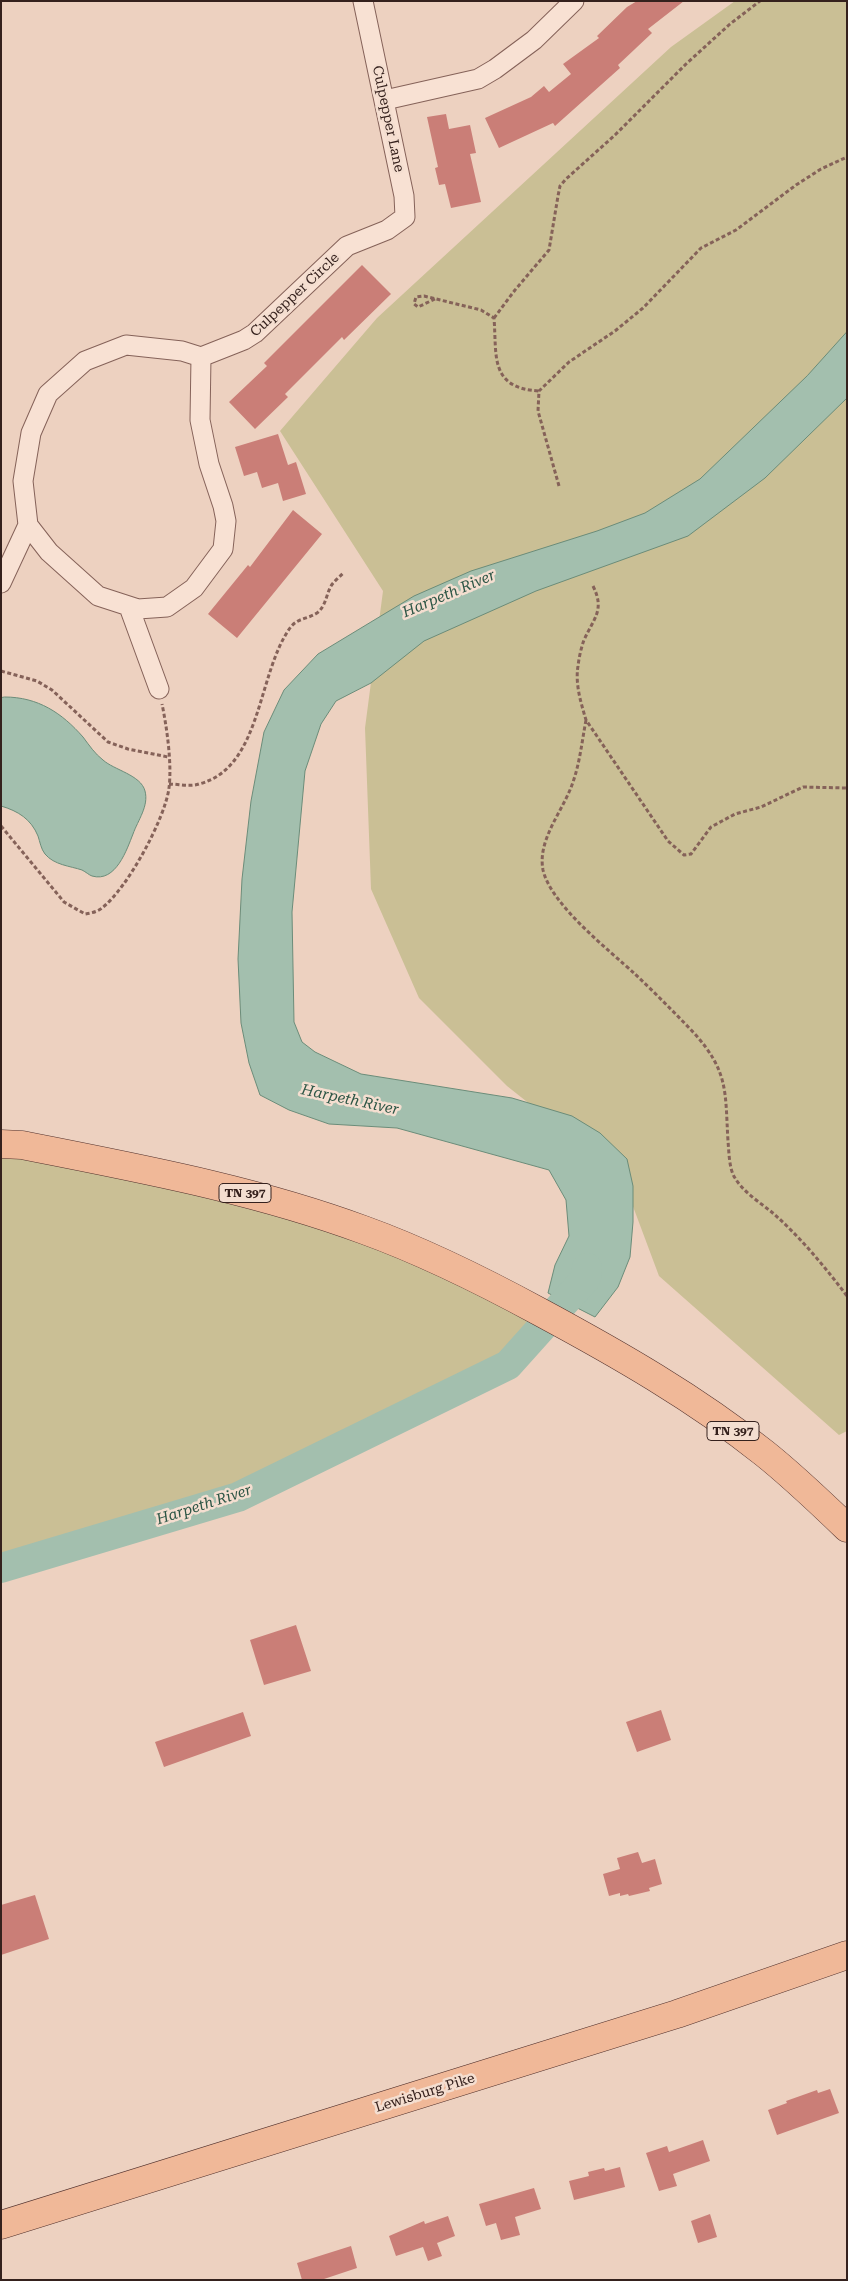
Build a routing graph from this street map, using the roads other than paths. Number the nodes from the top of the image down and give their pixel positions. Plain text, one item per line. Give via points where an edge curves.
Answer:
1 (363, 1) edge
2 (574, 1) edge
3 (385, 100) junction
4 (387, 230) joint
5 (200, 357) junction
6 (28, 525) junction
7 (1, 583) edge
8 (130, 607) junction
9 (160, 689) road end
10 (1, 1144) edge
11 (847, 1528) edge
12 (847, 1955) edge
13 (1, 2225) edge

1 - 3 street, Culpepper Lane
2 - 3 street via 534,40 478,79
3 - 4 street, Culpepper Lane via 404,196 404,217
4 - 5 street, Culpepper Circle via 347,246 255,333
5 - 6 street via 182,351 126,345 85,361 48,394 31,433 23,481
5 - 8 street via 200,420 209,464 225,514 223,549 194,588 167,607 138,610
6 - 7 street
6 - 8 street via 49,552 84,585 98,596
8 - 9 street
10 - 11 main road, TN 397 via 22,1145 196,1180 282,1203 364,1230 479,1279 610,1349 687,1398 764,1453
12 - 13 main road, Lewisburg Pike via 677,2014

